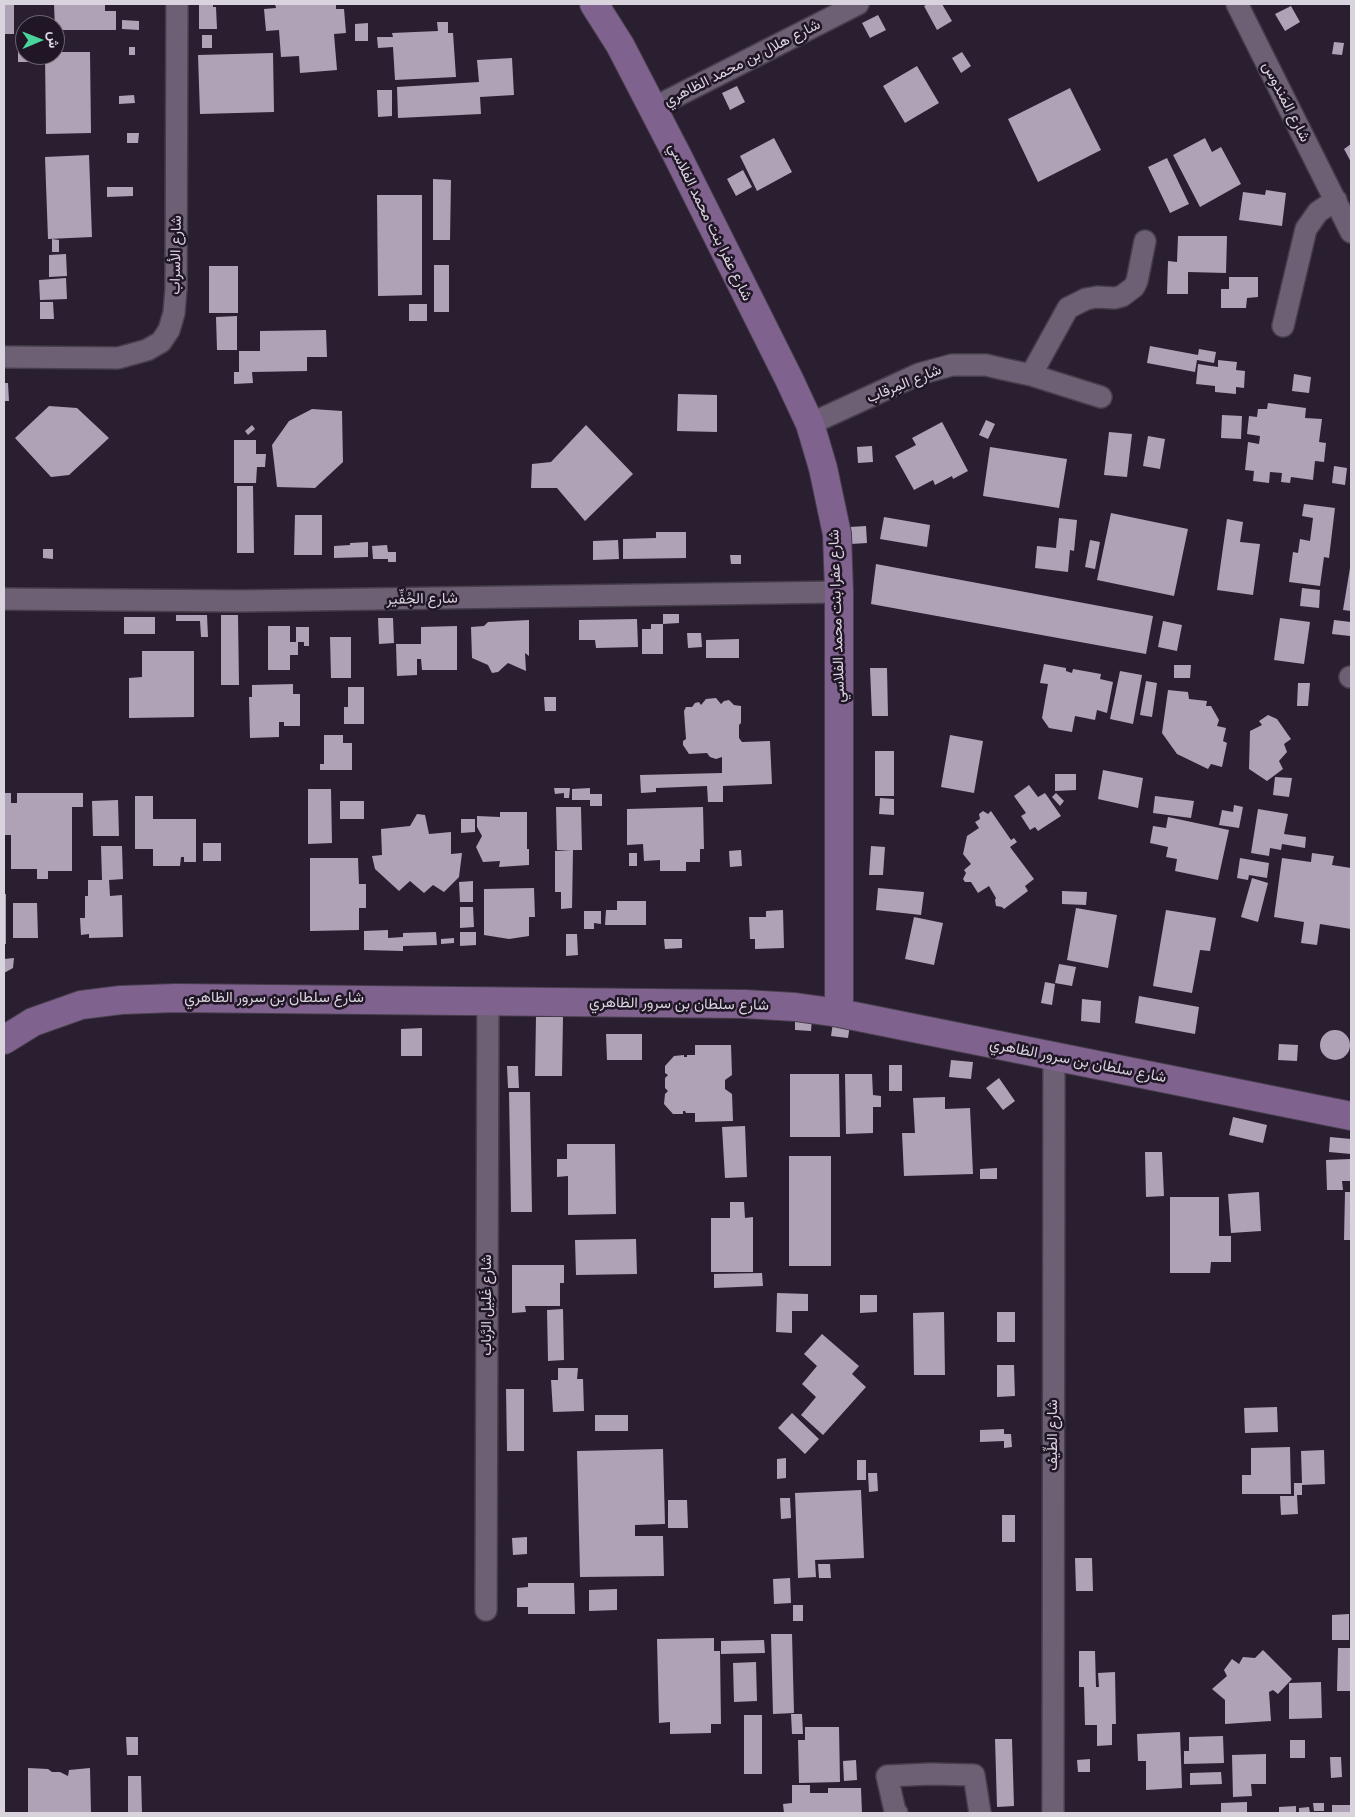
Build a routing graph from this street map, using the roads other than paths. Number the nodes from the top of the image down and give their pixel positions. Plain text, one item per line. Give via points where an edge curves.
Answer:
1 (177, 4) edge
2 (594, 4) edge
3 (858, 4) edge
4 (1237, 4) edge
5 (653, 108) junction
6 (1336, 200) junction
7 (1351, 232) edge
8 (1145, 242) dead end
9 (1283, 326) dead end
10 (4, 357) edge
11 (1031, 375) junction
12 (1100, 397) dead end
13 (810, 424) junction
14 (839, 592) junction
15 (4, 599) edge
16 (488, 1001) junction
17 (839, 1013) junction
18 (4, 1040) edge
19 (1054, 1056) junction
20 (1351, 1116) edge
21 (486, 1610) dead end
22 (897, 1813) edge
23 (980, 1813) edge
24 (1053, 1813) edge

1 - 10 street, شارع الأسراب via 176,289 174,313 168,330 161,342 147,350 118,358
2 - 5 street, شارع عفرا بنت محمد الفلاسي via 620,44
3 - 5 street, شارع هلال بن محمد الظاهري
4 - 6 street, شارع المَندوس
5 - 13 street, شارع عفرا بنت محمد الفلاسي
6 - 7 street, شارع المَندوس
6 - 9 street via 1318,212 1306,229
8 - 11 street via 1134,287 1122,296 1086,299 1068,308
11 - 12 street, شارع المِرقاب
11 - 13 street, شارع المِرقاب via 978,365 952,365 919,374
13 - 14 street, شارع عفرا بنت محمد الفلاسي via 824,468 837,534
14 - 15 street, شارع الجُفِّير via 240,602
14 - 17 street, شارع عفرا بنت محمد الفلاسي
16 - 17 street, شارع سلطان بن سرور الظاهري via 744,1004
16 - 18 street, شارع سلطان بن سرور الظاهري via 121,1000 81,1006 32,1022
16 - 21 street, شارع غَلِيل الرَّباب
17 - 19 street, شارع سلطان بن سرور الظاهري
19 - 20 street, شارع سلطان بن سرور الظاهري
19 - 24 street, شارع الطِّيف
22 - 23 street via 887,1776 930,1774 974,1775

